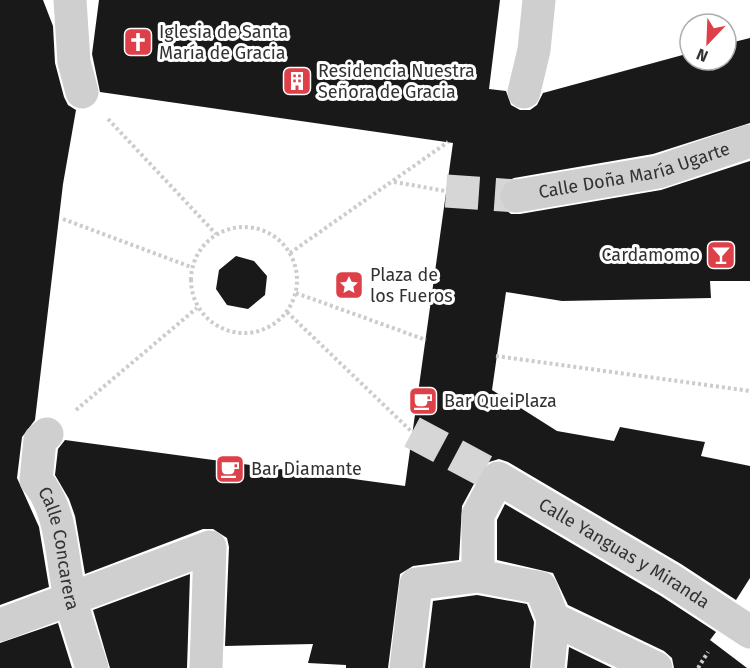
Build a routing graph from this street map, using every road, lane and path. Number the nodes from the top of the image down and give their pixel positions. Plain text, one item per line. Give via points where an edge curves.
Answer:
1 (70, 0) edge
2 (539, 0) edge
3 (82, 92) joint
4 (524, 92) dead end
5 (750, 141) edge
6 (448, 142) dead end
7 (394, 182) junction
8 (446, 191) tunnel mouth
9 (517, 196) tunnel mouth
10 (63, 219) dead end
11 (216, 234) junction
12 (290, 253) junction
13 (191, 267) junction
14 (296, 293) junction
15 (197, 308) junction
16 (287, 312) junction
17 (426, 340) dead end
18 (496, 356) dead end
19 (750, 391) edge
20 (412, 432) tunnel mouth
21 (47, 434) joint
22 (478, 576) junction
23 (71, 599) junction
24 (553, 618) junction
25 (0, 625) edge
26 (750, 632) edge
27 (92, 668) edge
28 (206, 668) edge
29 (406, 668) edge
30 (548, 668) edge
31 (656, 668) edge

1 - 3 street via 74,62
2 - 4 street via 534,50
3 - 11 path
5 - 9 street, Calle Doña María Ugarte via 658,172
6 - 7 path
7 - 8 path
7 - 12 path
10 - 13 path
11 - 12 path via 236,227 257,228 276,237
11 - 13 path via 201,248
12 - 14 path via 297,273
13 - 15 path via 190,288
14 - 16 path
14 - 17 path
15 - 16 path via 230,333 252,334 272,327
15 - 21 path
16 - 20 path
18 - 19 path
21 - 23 street, Calle Concarera via 40,440 36,480 43,488 57,526
22 - 24 street via 541,588
22 - 26 street, Calle Yanguas y Miranda via 478,515 498,478 671,580
22 - 29 street via 416,584
23 - 25 street
23 - 27 street, Calle Concarera
23 - 28 street via 210,547
24 - 30 street
24 - 31 street

